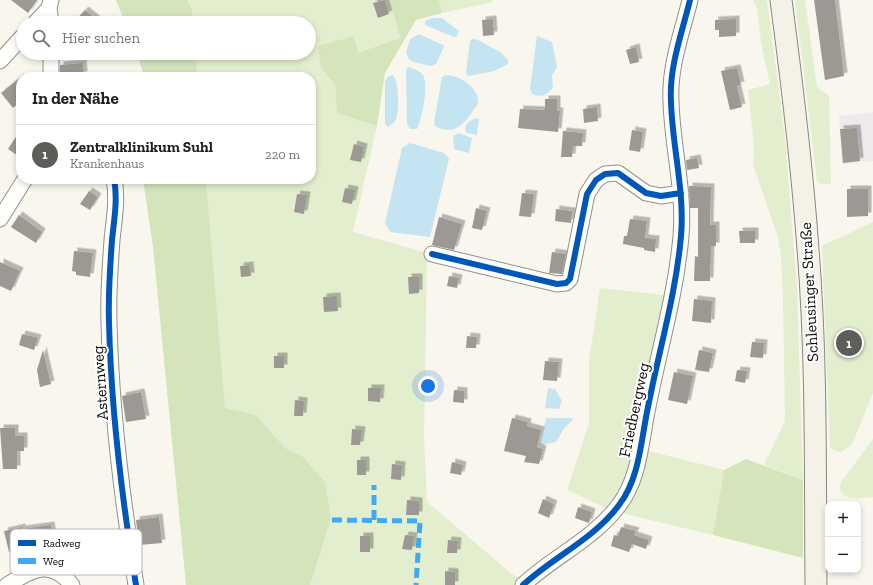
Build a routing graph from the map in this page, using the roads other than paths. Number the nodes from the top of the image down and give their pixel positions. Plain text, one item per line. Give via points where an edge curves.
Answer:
1 (690, 0) edge
2 (781, 0) edge
3 (50, 4) edge
4 (41, 16) edge
5 (51, 16) edge
6 (16, 44) edge
7 (52, 60) edge
8 (0, 61) edge
9 (51, 72) edge
10 (22, 184) edge
11 (114, 184) edge
12 (681, 193) junction
13 (0, 219) edge
14 (432, 254) dead end
15 (127, 529) edge
16 (26, 575) edge
17 (62, 575) edge
18 (134, 575) edge
19 (7, 585) edge
20 (72, 585) edge
21 (136, 585) edge
22 (523, 585) edge
23 (816, 585) edge

1 - 12 street, Friedbergweg via 674,59 670,100
2 - 23 main road, Schleusinger Straße via 808,250 812,325
3 - 4 street
3 - 5 street
6 - 8 street
7 - 9 street
10 - 13 street
11 - 15 street, Asternweg via 115,210 109,281 110,337 113,396
12 - 14 street via 660,196 646,193 618,174 605,174 596,180 587,194 570,279 566,283 557,284
12 - 22 street, Friedbergweg via 681,235 674,290 640,454 632,481 620,505 597,529
16 - 19 street
17 - 20 street
18 - 21 street, Asternweg

